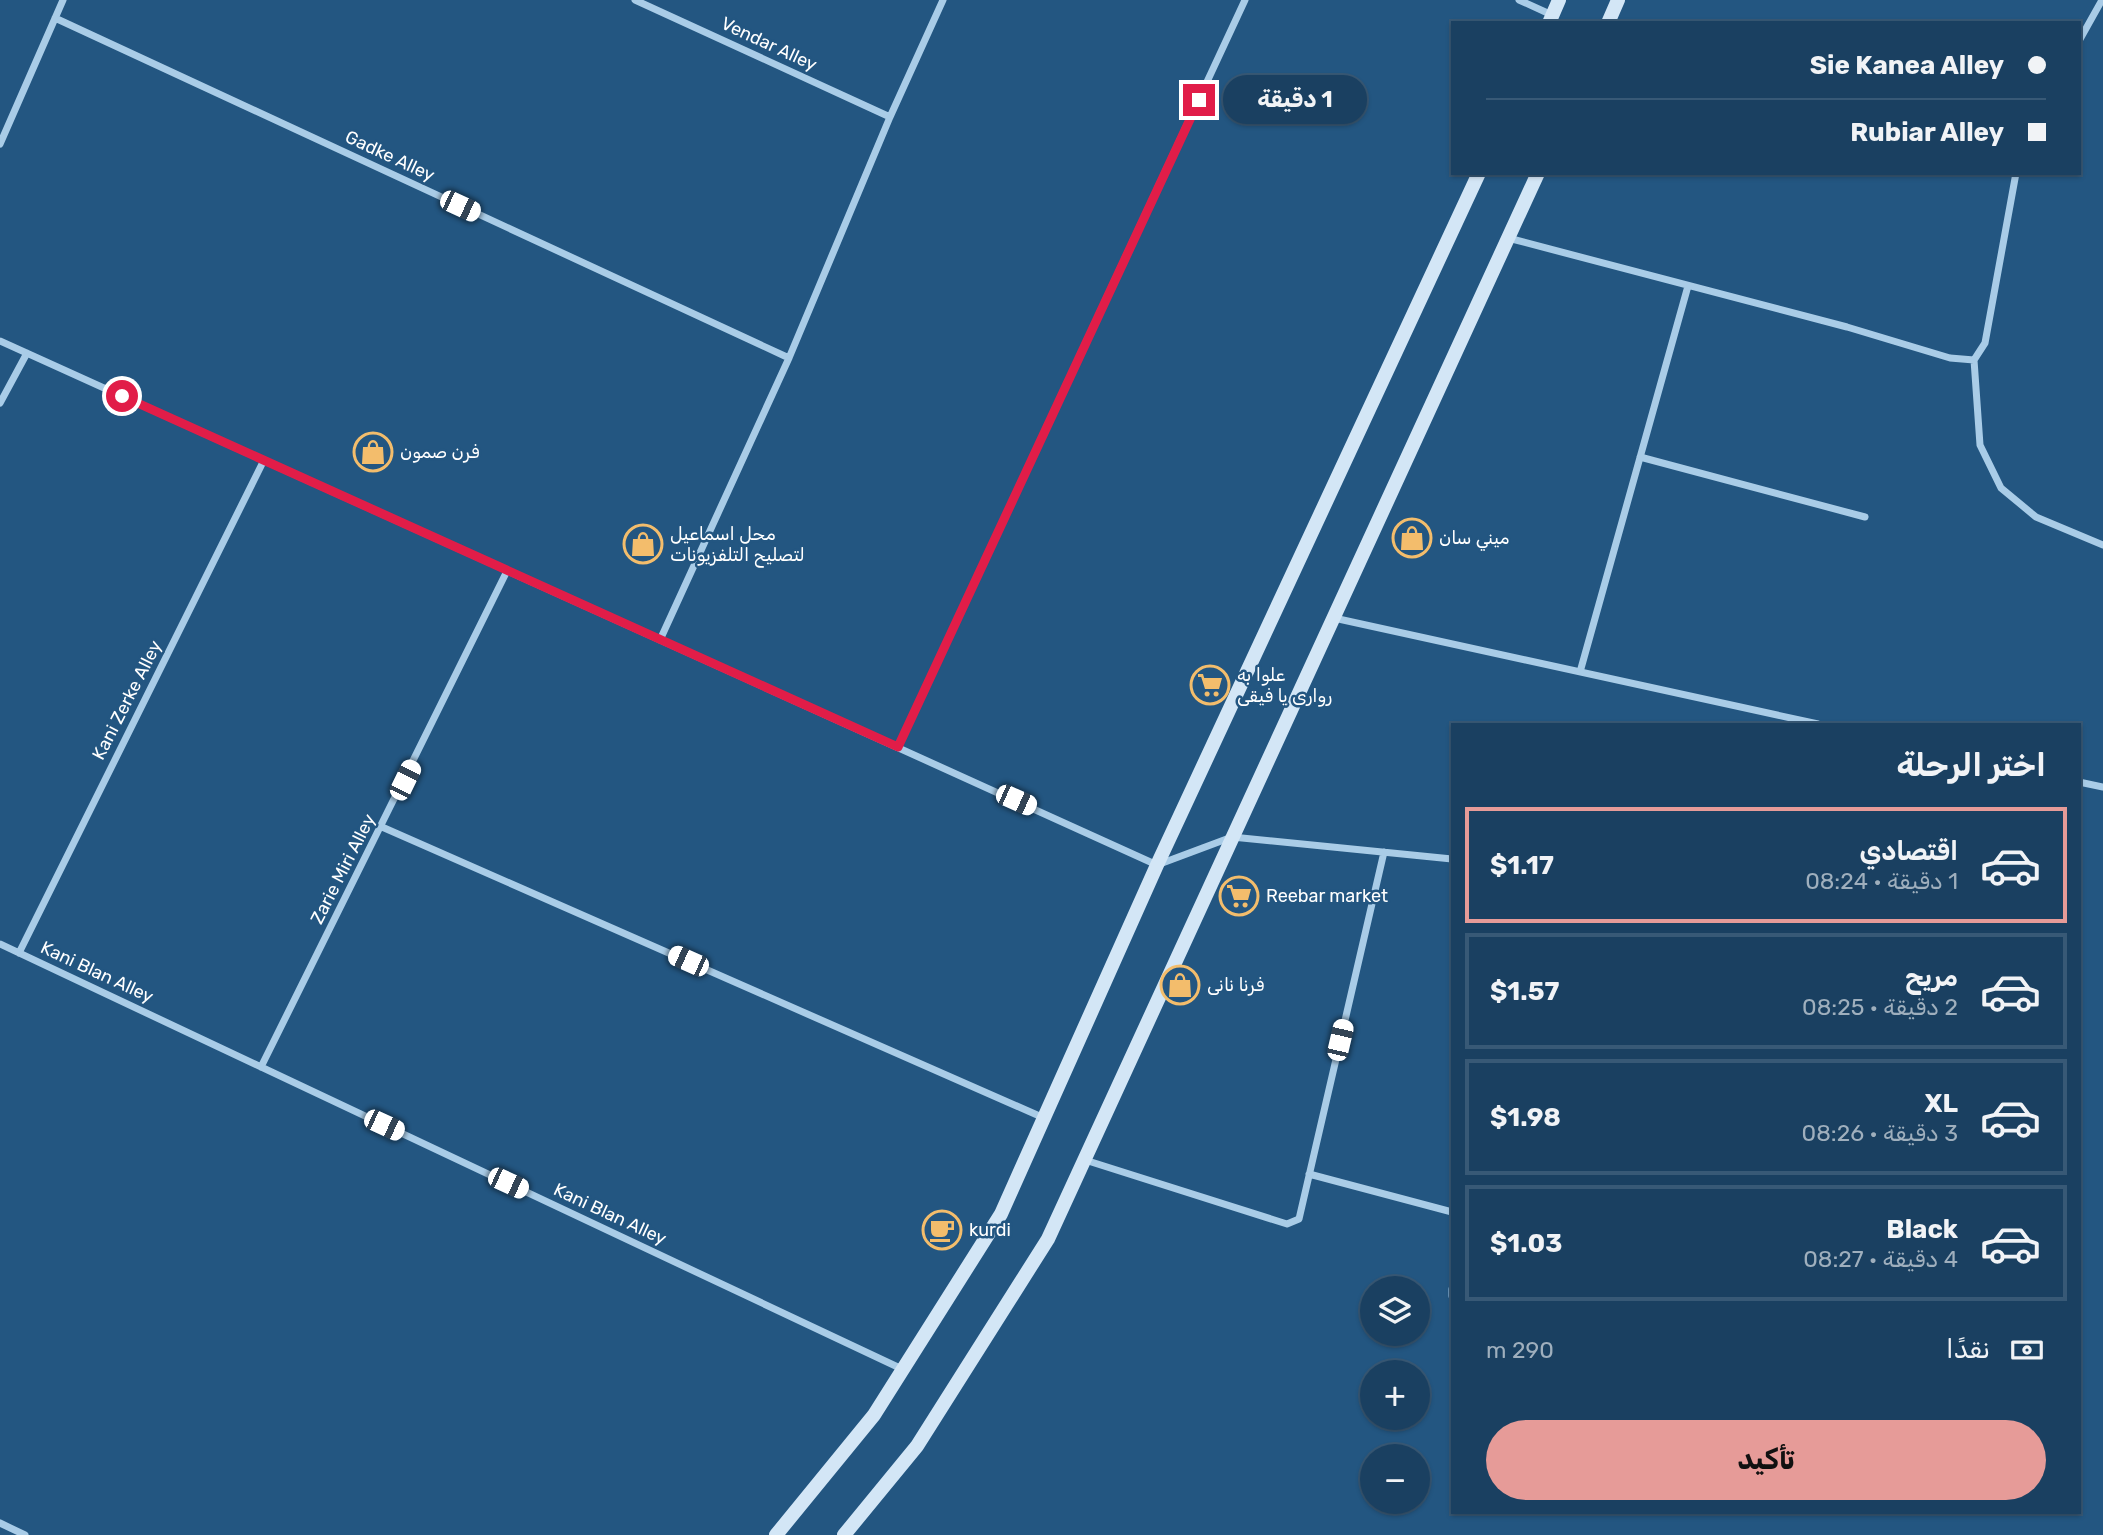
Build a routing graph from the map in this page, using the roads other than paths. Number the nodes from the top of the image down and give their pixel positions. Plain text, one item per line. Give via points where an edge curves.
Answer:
1 (64, 0) edge
2 (635, 0) edge
3 (943, 0) edge
4 (1245, 0) edge
5 (1519, 0) edge
6 (1559, 0) edge
7 (1618, 0) edge
8 (2102, 0) edge
9 (55, 18) junction
10 (1551, 19) edge
11 (1609, 21) edge
12 (2081, 37) edge
13 (890, 117) junction
14 (0, 144) edge
15 (1478, 175) edge
16 (1537, 175) edge
17 (2016, 175) edge
18 (1508, 238) junction
19 (1688, 286) junction
20 (0, 341) edge
21 (27, 353) junction
22 (789, 358) junction
23 (1974, 360) junction
24 (0, 402) edge
25 (1640, 457) junction
26 (264, 460) junction
27 (1865, 517) dead end
28 (2103, 545) edge
29 (507, 571) junction
30 (1334, 618) junction
31 (660, 640) junction
32 (1580, 672) junction
33 (1813, 723) edge
34 (898, 747) junction
35 (2081, 782) edge
36 (2103, 787) edge
37 (382, 827) junction
38 (1232, 838) junction
39 (1384, 852) junction
40 (1451, 859) edge
41 (1157, 865) junction
42 (0, 944) edge
43 (19, 953) junction
44 (261, 1067) junction
45 (1045, 1118) junction
46 (1085, 1160) junction
47 (1309, 1174) junction
48 (1451, 1212) edge
49 (902, 1370) junction
50 (0, 1523) edge
51 (25, 1535) edge
52 (776, 1535) edge
53 (844, 1535) edge

1 - 9 street
2 - 13 street, Vendar Alley
3 - 13 street
4 - 34 street
5 - 10 street
6 - 10 main road
7 - 11 main road
8 - 12 street
9 - 14 street
9 - 22 street, Gadke Alley
13 - 22 street
15 - 41 main road
16 - 18 main road
17 - 23 street via 1985,343
18 - 19 street
18 - 30 main road
19 - 23 street via 1950,358
19 - 25 street
20 - 21 street
21 - 24 street
21 - 26 street
22 - 31 street
23 - 28 street via 1980,445 2001,488 2036,517
25 - 27 street
25 - 32 street
26 - 29 street
26 - 43 street, Kani Zerke Alley
29 - 31 street
29 - 37 street, Zarie Miri Alley
30 - 32 street
30 - 38 main road
31 - 34 street
32 - 33 street
34 - 41 street
35 - 36 street
37 - 44 street, Zarie Miri Alley
37 - 45 street
38 - 39 street
38 - 41 street
38 - 46 main road
39 - 40 street
39 - 47 street
41 - 45 main road
42 - 43 street, Kani Blan Alley
43 - 44 street, Kani Blan Alley
44 - 49 street, Kani Blan Alley
45 - 49 main road via 1002,1214
46 - 47 street via 1287,1224 1299,1219
46 - 53 main road via 1048,1239 924,1434
47 - 48 street
49 - 52 main road via 874,1415
50 - 51 street

